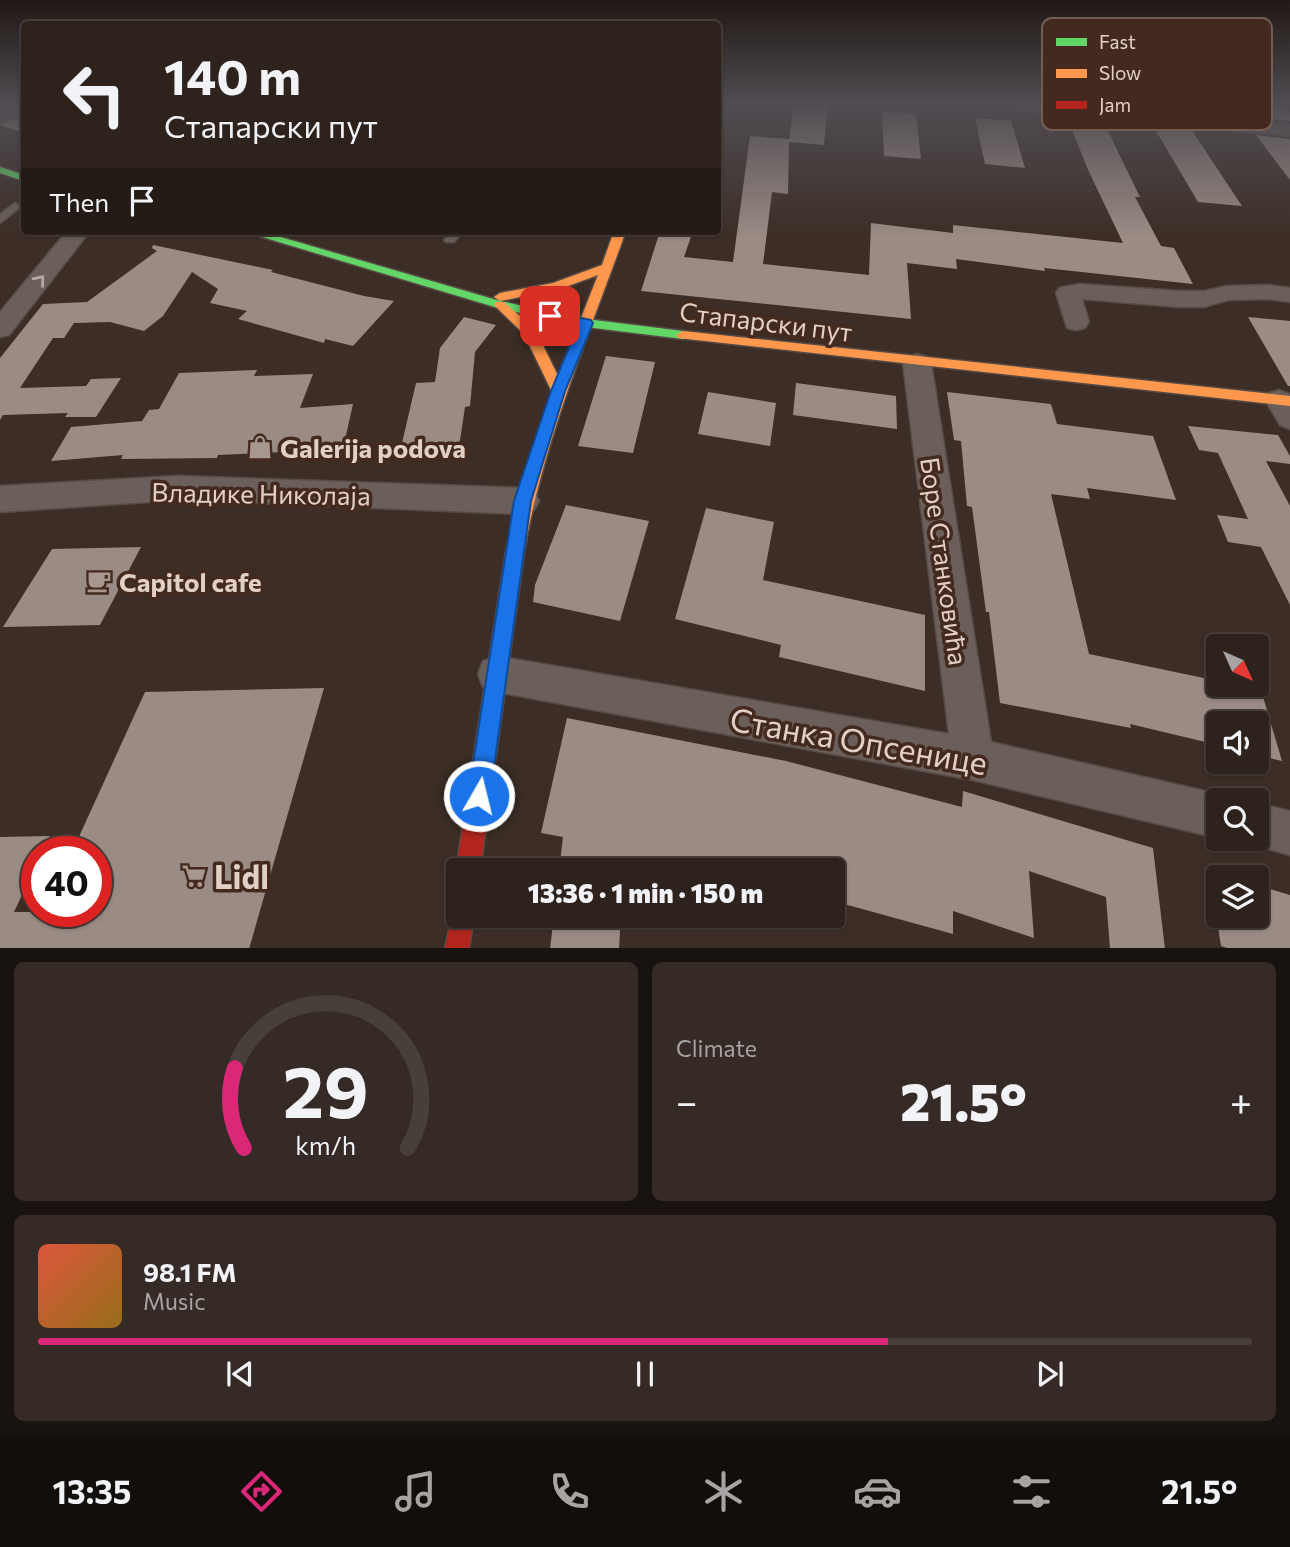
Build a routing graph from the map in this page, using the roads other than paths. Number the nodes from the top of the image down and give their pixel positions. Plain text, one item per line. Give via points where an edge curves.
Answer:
1 (0, 170) edge
2 (21, 176) edge
3 (15, 206) dead end
4 (0, 220) edge
5 (76, 235) edge
6 (262, 235) edge
7 (619, 235) edge
8 (608, 267) junction
9 (1290, 295) edge
10 (482, 299) junction
11 (498, 304) junction
12 (1076, 322) dead end
13 (586, 323) junction
14 (0, 329) edge
15 (917, 363) junction
16 (558, 391) junction
17 (1286, 406) edge
18 (0, 499) edge
19 (523, 501) junction
20 (497, 674) junction
21 (973, 759) junction
22 (1206, 813) edge
23 (1269, 828) edge
24 (1290, 833) edge
25 (470, 858) edge
26 (460, 928) edge
27 (457, 948) edge

1 - 2 main road
3 - 4 lane
14 -> 5 street
6 - 10 main road, Стапарски пут
7 - 8 main road
8 - 10 main road via 551,289
8 - 13 main road
9 - 12 street via 1227,293 1178,299 1079,291 1068,293
10 - 11 main road, Стапарски пут
11 - 13 main road, Стапарски пут
11 - 16 main road via 529,328
13 - 15 main road, Стапарски пут
13 - 16 main road
15 - 17 main road, Стапарски пут
15 - 21 street, Боре Станковића
16 - 19 main road
18 - 19 street, Владике Николаја via 177,488
19 - 20 main road
20 - 21 street, Станка Опсенице
20 - 25 main road
21 - 22 street, Станка Опсенице
23 - 24 street
26 - 27 main road

